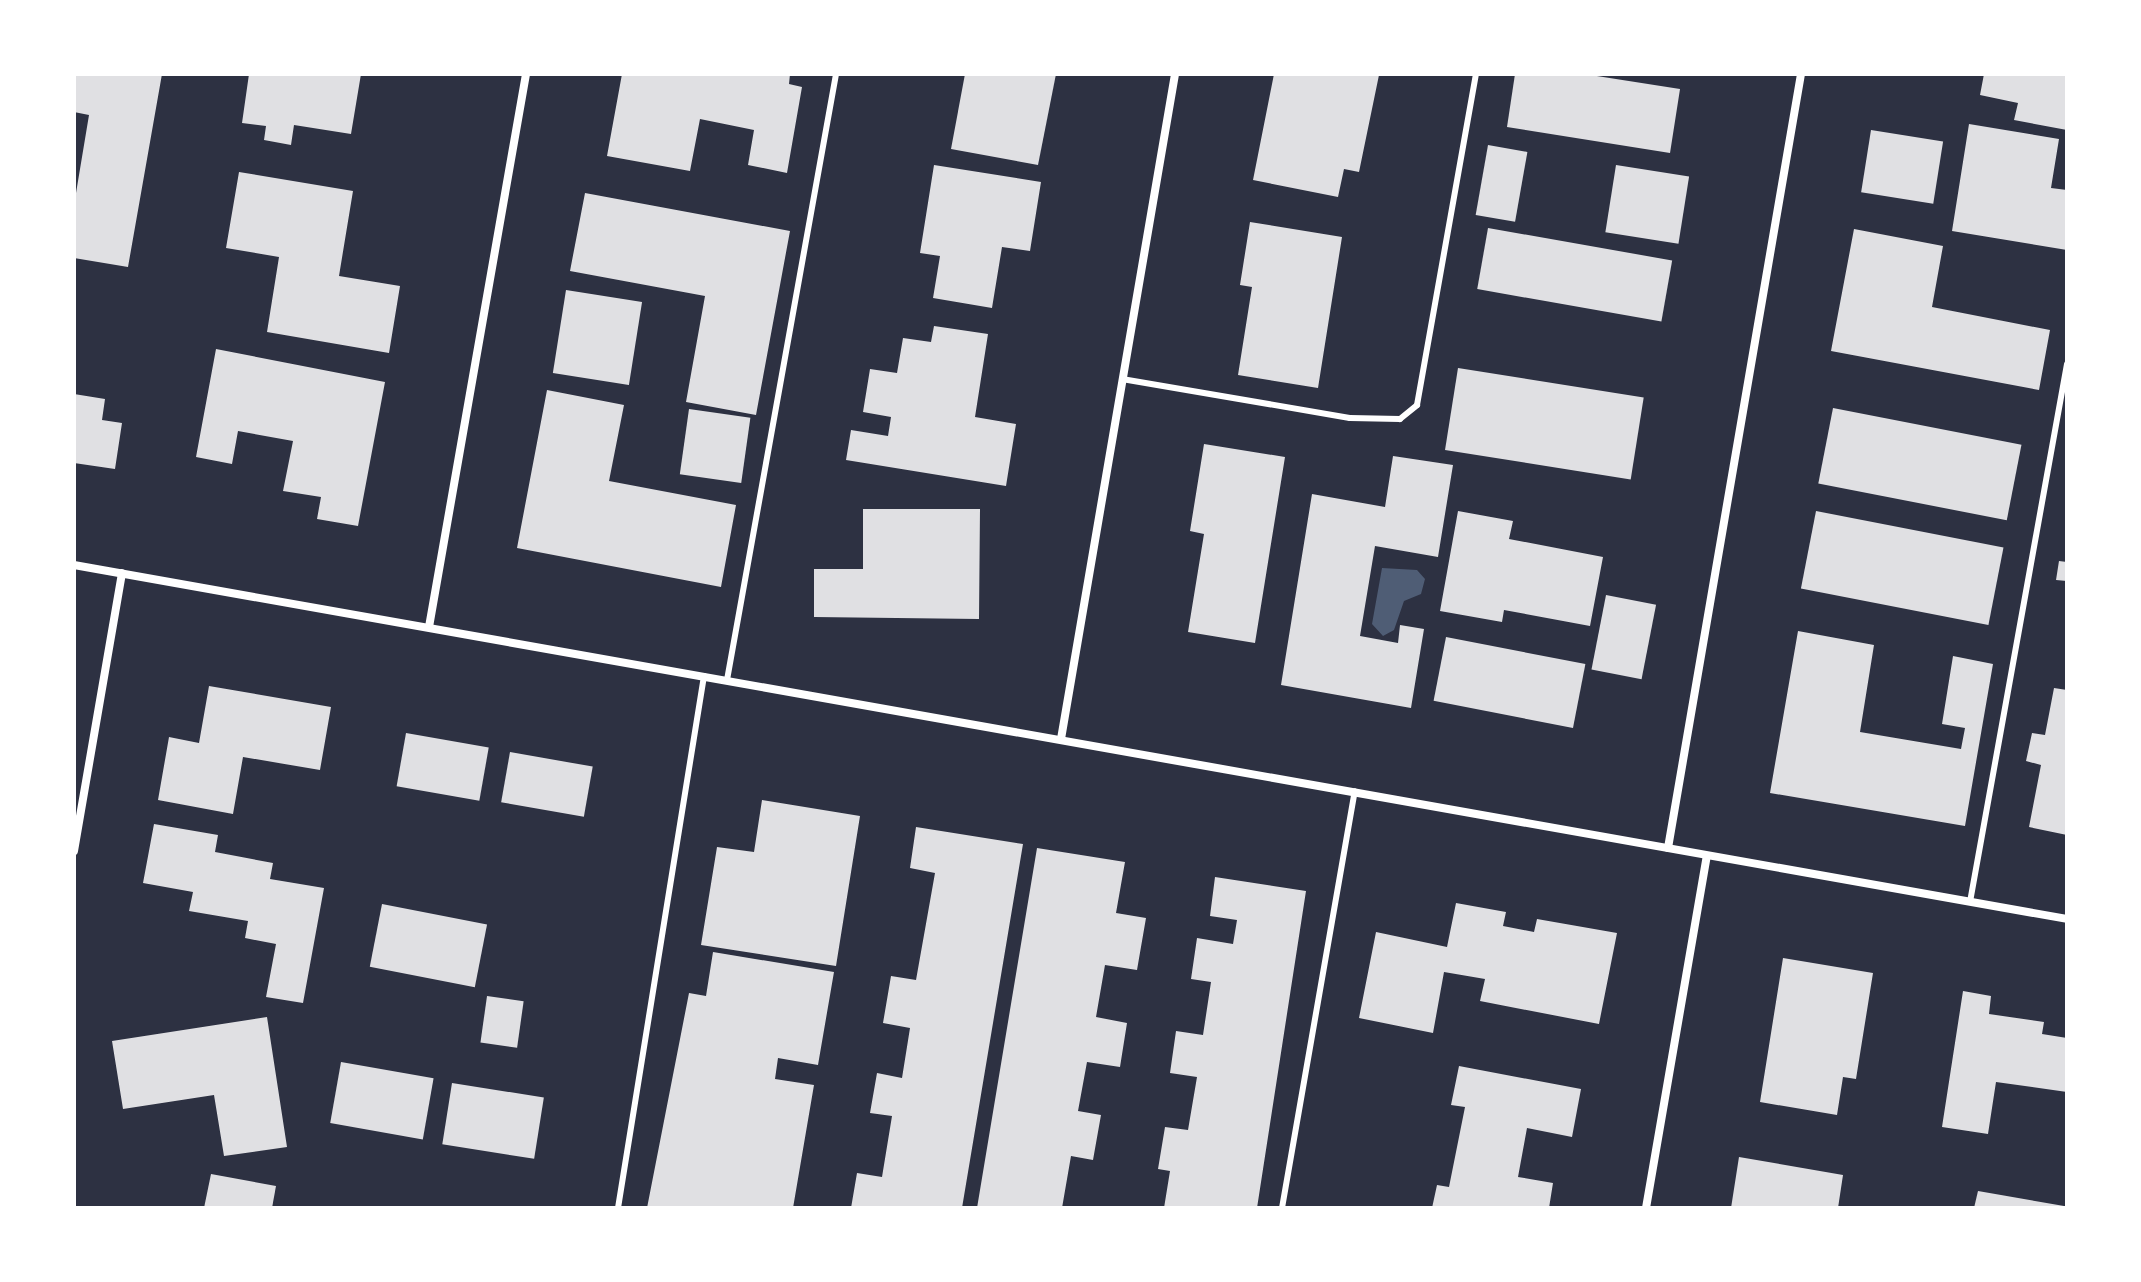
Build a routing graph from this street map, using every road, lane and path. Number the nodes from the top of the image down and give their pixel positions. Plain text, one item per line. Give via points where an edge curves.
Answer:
1 (526, 74) edge
2 (836, 74) edge
3 (1175, 74) edge
4 (1476, 74) edge
5 (1801, 74) edge
6 (2067, 364) edge
7 (1122, 379) junction
8 (74, 565) edge
9 (122, 573) junction
10 (429, 627) junction
11 (704, 676) junction
12 (727, 680) junction
13 (1061, 739) junction
14 (1355, 791) junction
15 (76, 827) edge
16 (1668, 848) junction
17 (74, 851) edge
18 (1707, 856) junction
19 (1970, 902) junction
20 (2067, 919) edge
21 (618, 1208) edge
22 (1282, 1208) edge
23 (1646, 1208) edge

1 - 10 street
2 - 12 lane
3 - 7 street
4 - 7 lane via 1417,405 1400,419 1350,418
5 - 16 street
6 - 19 lane
7 - 13 street
8 - 9 street
9 - 10 street
9 - 15 street
10 - 11 street
11 - 12 street
11 - 21 lane
12 - 13 street
13 - 14 street
14 - 16 street
14 - 22 lane
15 - 17 street
16 - 18 street
18 - 19 street
18 - 23 street
19 - 20 street

